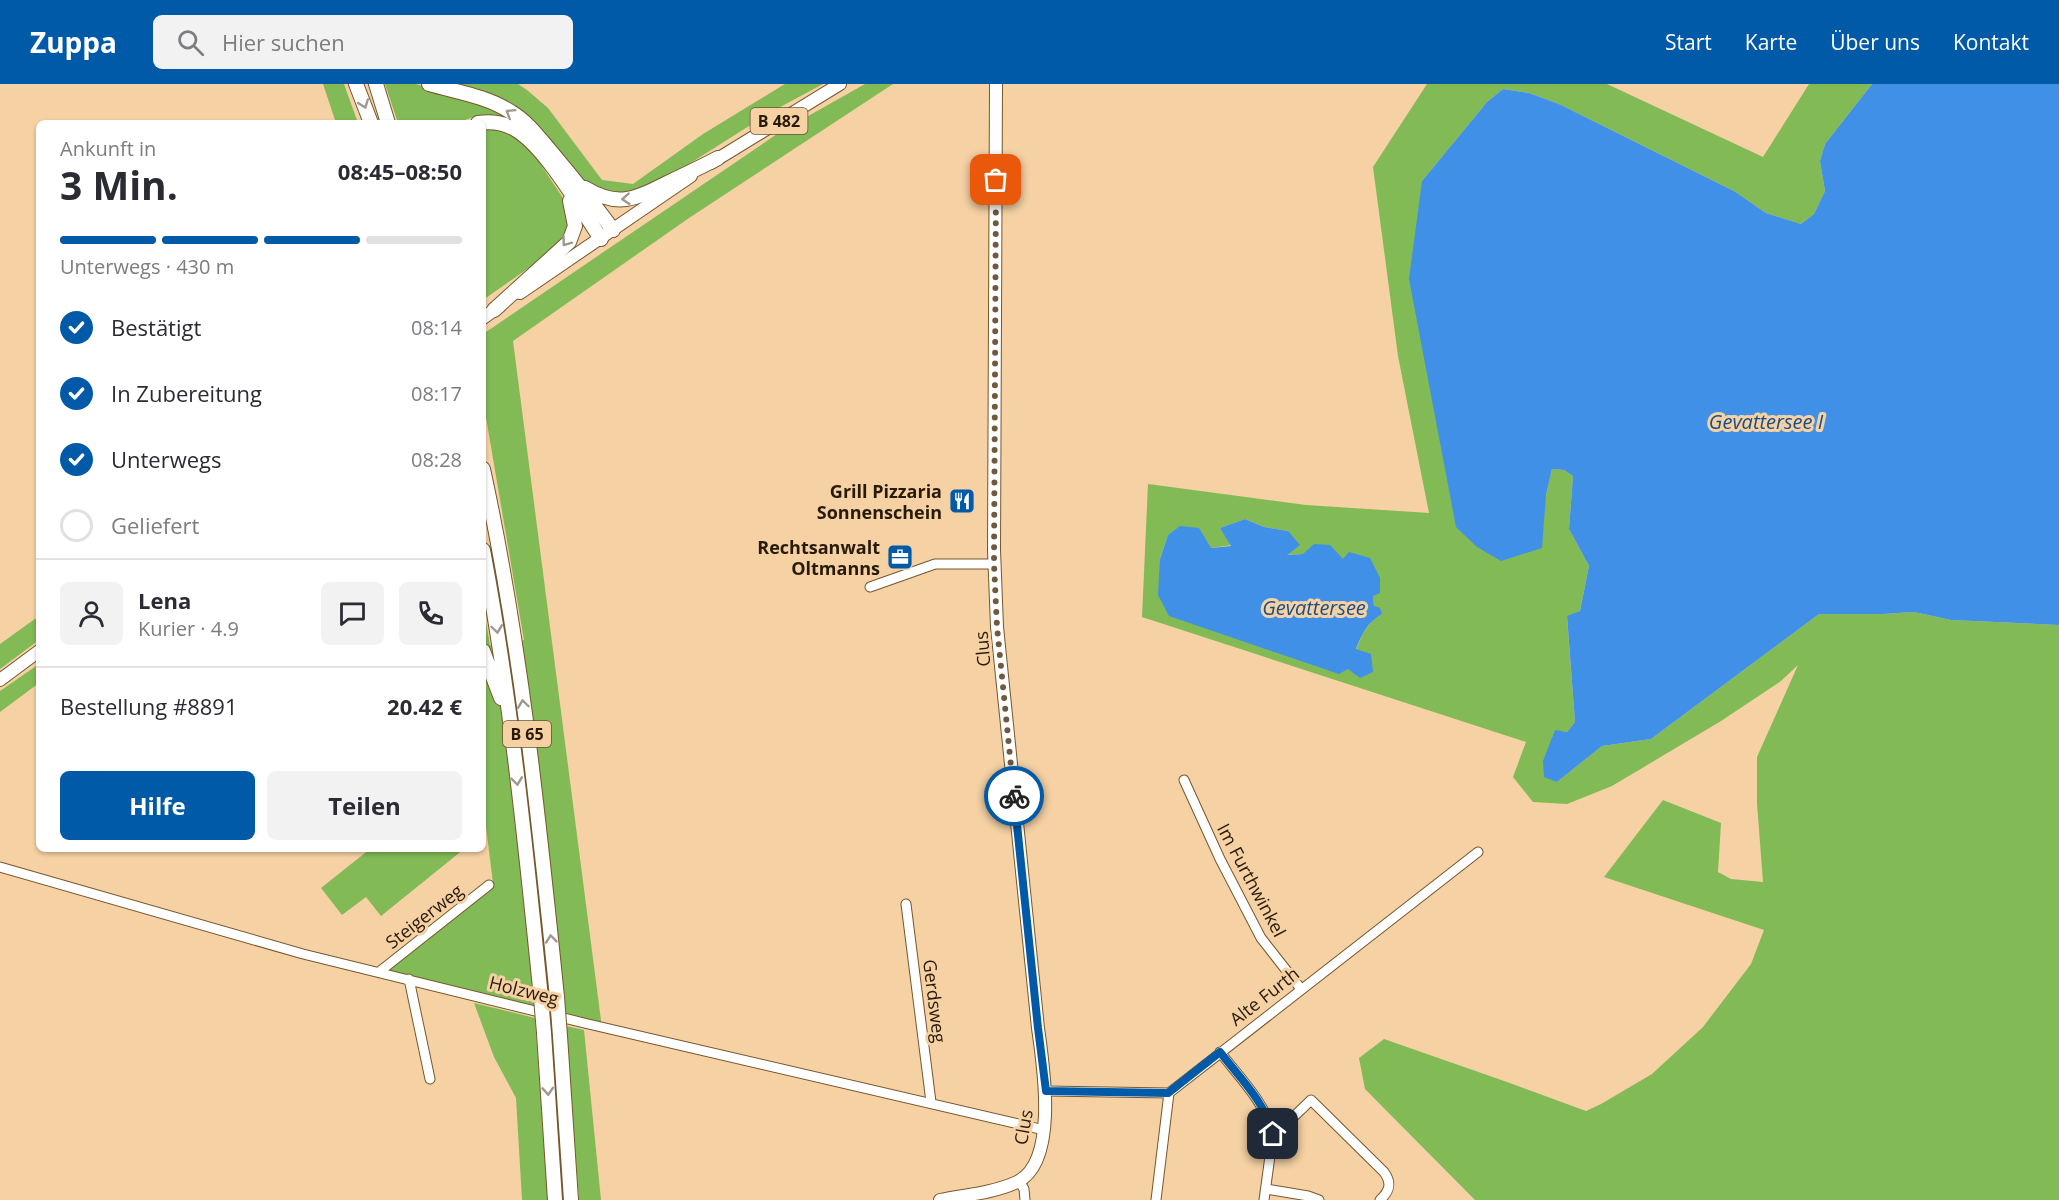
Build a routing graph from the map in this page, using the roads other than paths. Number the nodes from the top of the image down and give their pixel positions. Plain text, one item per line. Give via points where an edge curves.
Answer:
1 (356, 84) edge
2 (376, 84) edge
3 (429, 84) edge
4 (840, 84) edge
5 (996, 84) edge
6 (369, 120) edge
7 (387, 120) edge
8 (486, 123) edge
9 (718, 159) junction
10 (573, 186) junction
11 (613, 230) junction
12 (601, 239) junction
13 (489, 314) edge
14 (486, 486) edge
15 (994, 564) junction
16 (486, 566) edge
17 (870, 586) dead end
18 (36, 653) edge
19 (486, 659) edge
20 (0, 680) edge
21 (510, 723) junction
22 (1184, 780) dead end
23 (1478, 852) dead end
24 (0, 867) edge
25 (489, 885) dead end
26 (906, 904) dead end
27 (379, 972) junction
28 (409, 979) junction
29 (1301, 989) junction
30 (1220, 1052) junction
31 (430, 1079) dead end
32 (1046, 1091) junction
33 (1168, 1093) junction
34 (931, 1102) junction
35 (1044, 1130) junction
36 (1273, 1134) junction
37 (1019, 1181) junction
38 (1266, 1189) junction
39 (555, 1200) edge
40 (571, 1200) edge
41 (940, 1200) edge
42 (1025, 1200) edge
43 (1156, 1200) edge
44 (1264, 1200) edge
45 (1319, 1200) edge
46 (1380, 1200) edge

1 -> 6 highway
2 - 7 highway
10 -> 3 highway via 530,126 512,112 469,94
4 - 9 main road, B 482
5 - 15 main road, Clus
8 - 10 highway via 517,130
9 -> 10 highway via 636,198 614,200
9 - 11 main road, B 482
10 - 11 highway
10 - 12 highway
10 -> 13 highway via 575,226 568,242
11 - 12 main road, B 482
12 - 13 main road, B 482
40 -> 14 highway, B 65, bridge via 557,997 539,826
15 - 17 street via 935,564
15 - 32 main road, Clus via 998,639
16 -> 21 highway, B 65
18 - 20 main road
19 - 21 highway
21 -> 39 highway, B 65, bridge via 541,998
22 - 29 street, Im Furthwinkel via 1261,938
23 - 29 street, Alte Furth
24 - 27 street, Holzweg
25 - 27 street, Steigerweg
26 - 34 street, Gerdsweg
27 - 28 street, Holzweg
28 - 31 street
28 - 34 street, Holzweg
29 - 30 street, Alte Furth
30 - 33 street, Alte Furth
30 - 36 street via 1267,1114
32 - 33 street
32 - 35 main road, Clus
33 - 43 street
34 - 35 street, Holzweg
35 - 37 main road, Clus via 1031,1169
36 - 38 street
36 - 46 street via 1311,1100 1384,1172 1390,1185
37 - 41 main road
37 - 42 street
38 - 44 street
38 - 45 street

